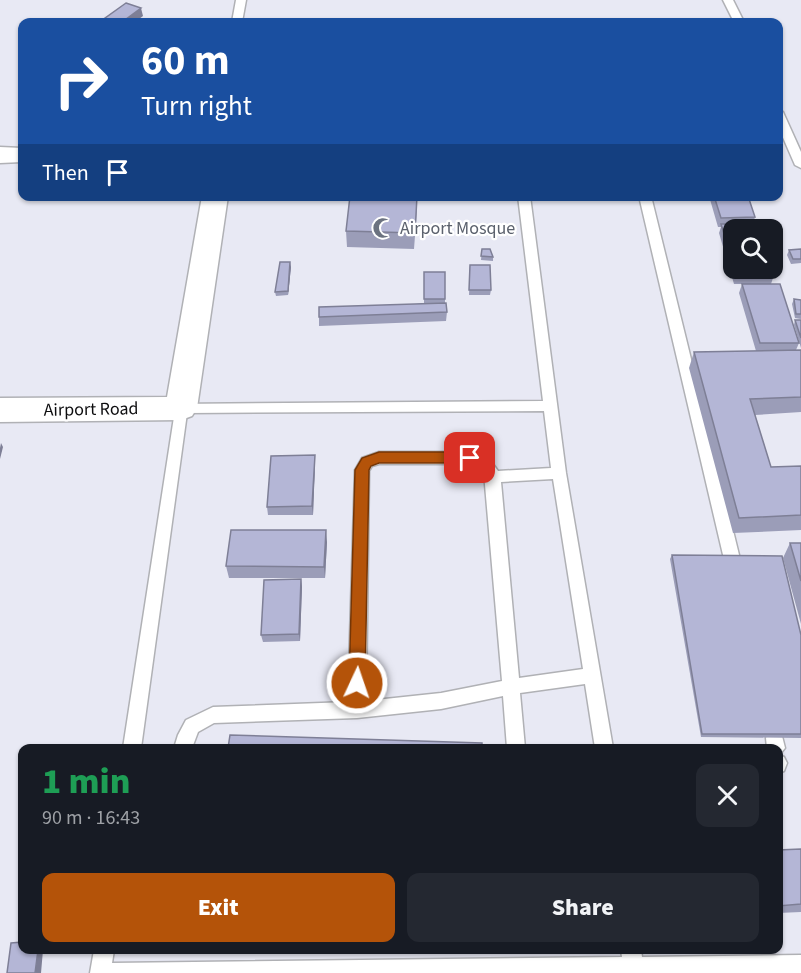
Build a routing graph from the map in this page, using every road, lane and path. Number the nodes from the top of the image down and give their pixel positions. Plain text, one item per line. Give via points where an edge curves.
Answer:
1 (241, 0) edge
2 (728, 0) edge
3 (238, 18) edge
4 (737, 18) edge
5 (783, 124) edge
6 (0, 155) edge
7 (18, 155) edge
8 (801, 165) edge
9 (214, 201) edge
10 (525, 201) edge
11 (646, 201) edge
12 (552, 406) junction
13 (181, 408) junction
14 (0, 410) edge
15 (559, 473) junction
16 (493, 477) junction
17 (732, 560) edge
18 (593, 675) junction
19 (510, 687) junction
20 (357, 710) junction
21 (133, 744) edge
22 (184, 744) edge
23 (516, 744) edge
24 (603, 744) edge
25 (103, 954) edge
26 (632, 958) edge
27 (801, 965) edge
28 (695, 969) edge
29 (100, 973) edge

1 - 3 lane
2 - 4 lane
5 - 8 lane
6 - 7 street
9 - 13 street
10 - 12 lane
11 - 17 lane
12 - 13 lane
12 - 15 lane
13 - 14 street, Airport Road
13 - 21 lane
15 - 16 lane
15 - 18 lane
16 - 19 lane
16 - 20 lane via 490,467 470,458 379,458 367,462 362,470
18 - 19 lane
18 - 24 lane
19 - 20 lane via 441,701
19 - 23 lane
20 - 22 lane via 213,714 196,721 186,733
25 - 29 lane
26 - 28 lane
26 - 29 lane
27 - 28 lane

